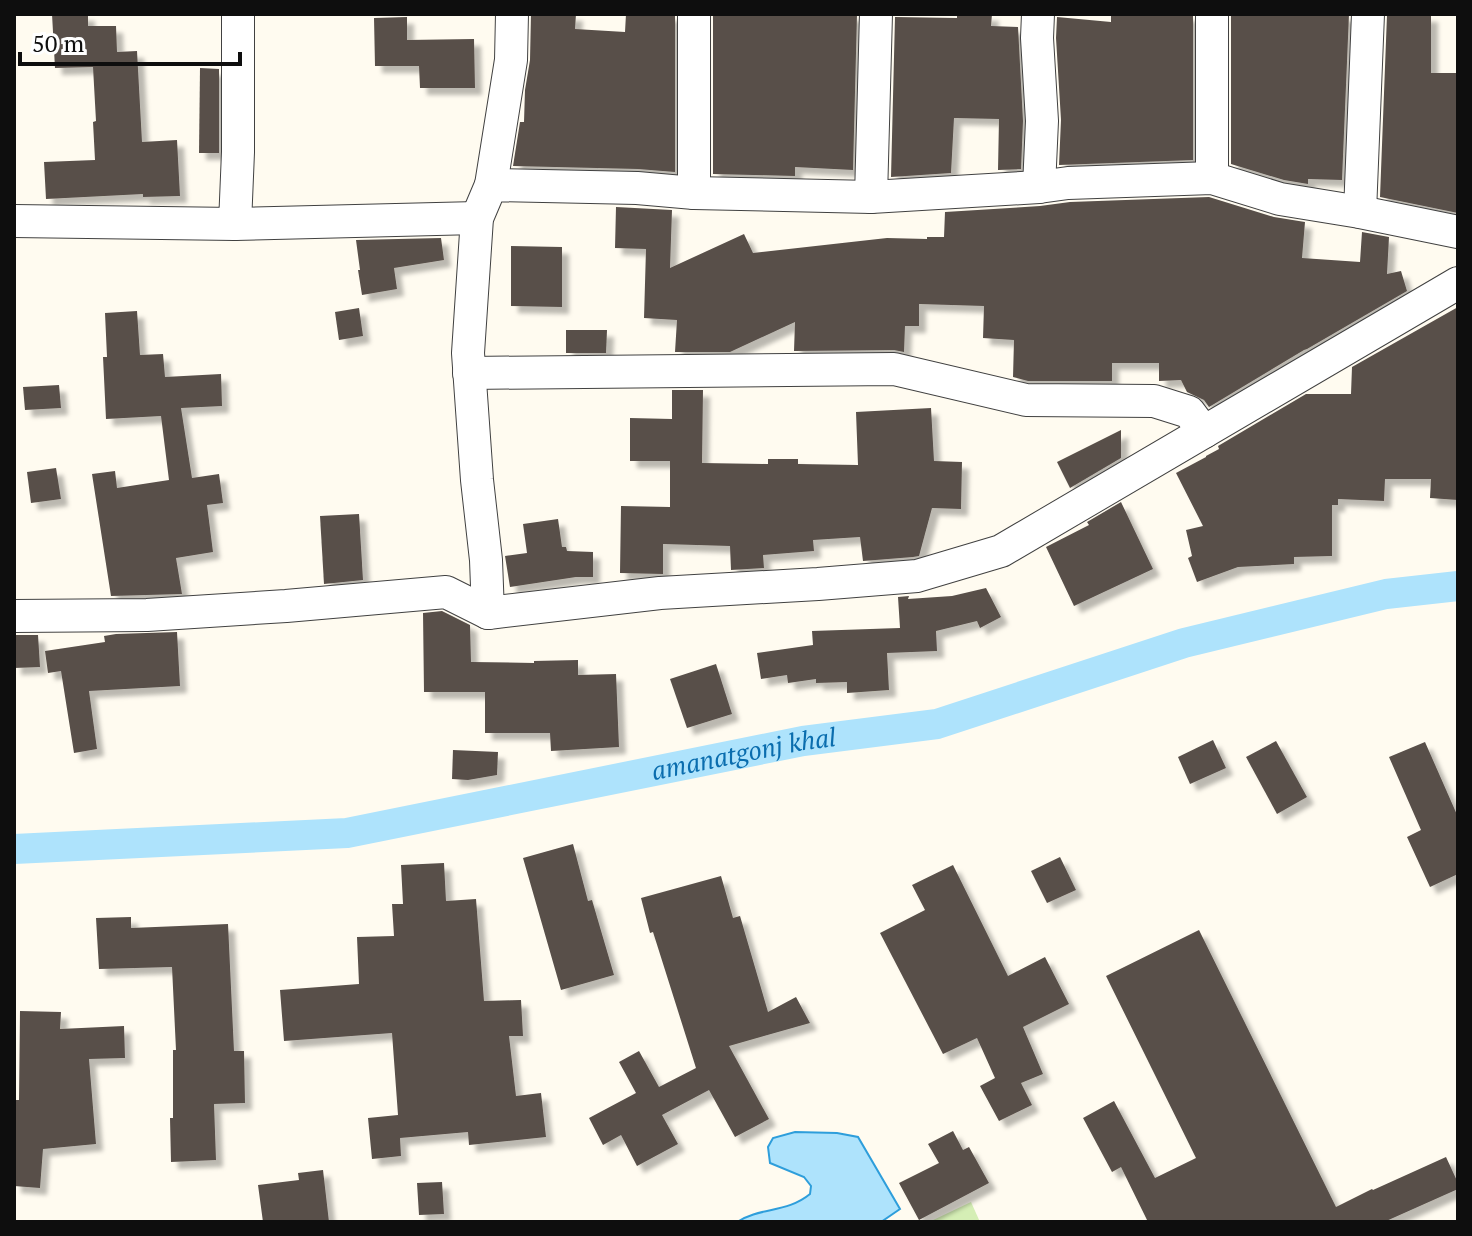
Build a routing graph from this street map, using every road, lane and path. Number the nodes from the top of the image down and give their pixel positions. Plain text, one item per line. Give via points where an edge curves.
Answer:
1 (238, 14) edge
2 (512, 14) edge
3 (694, 14) edge
4 (876, 14) edge
5 (1038, 14) edge
6 (1212, 14) edge
7 (1368, 14) edge
8 (1212, 178) junction
9 (491, 185) junction
10 (1039, 187) junction
11 (694, 193) junction
12 (871, 197) junction
13 (1360, 212) junction
14 (477, 218) junction
15 (14, 221) edge
16 (235, 224) junction
17 (1458, 232) edge
18 (1458, 283) edge
19 (469, 373) junction
20 (1204, 432) junction
21 (488, 613) junction
22 (14, 616) edge

1 - 16 street
2 - 9 street via 511,60
3 - 11 street
4 - 12 street
5 - 10 street
6 - 8 street
7 - 13 street
8 - 10 street
8 - 13 street via 1280,199
9 - 11 street
9 - 14 street
10 - 12 street
11 - 12 street
13 - 17 street
14 - 16 street
14 - 19 street
15 - 16 street
18 - 20 street
19 - 20 street via 894,369 1026,400 1154,401 1189,412
19 - 21 street
20 - 21 street via 1001,551 917,576 660,593
21 - 22 street via 446,592 147,615

